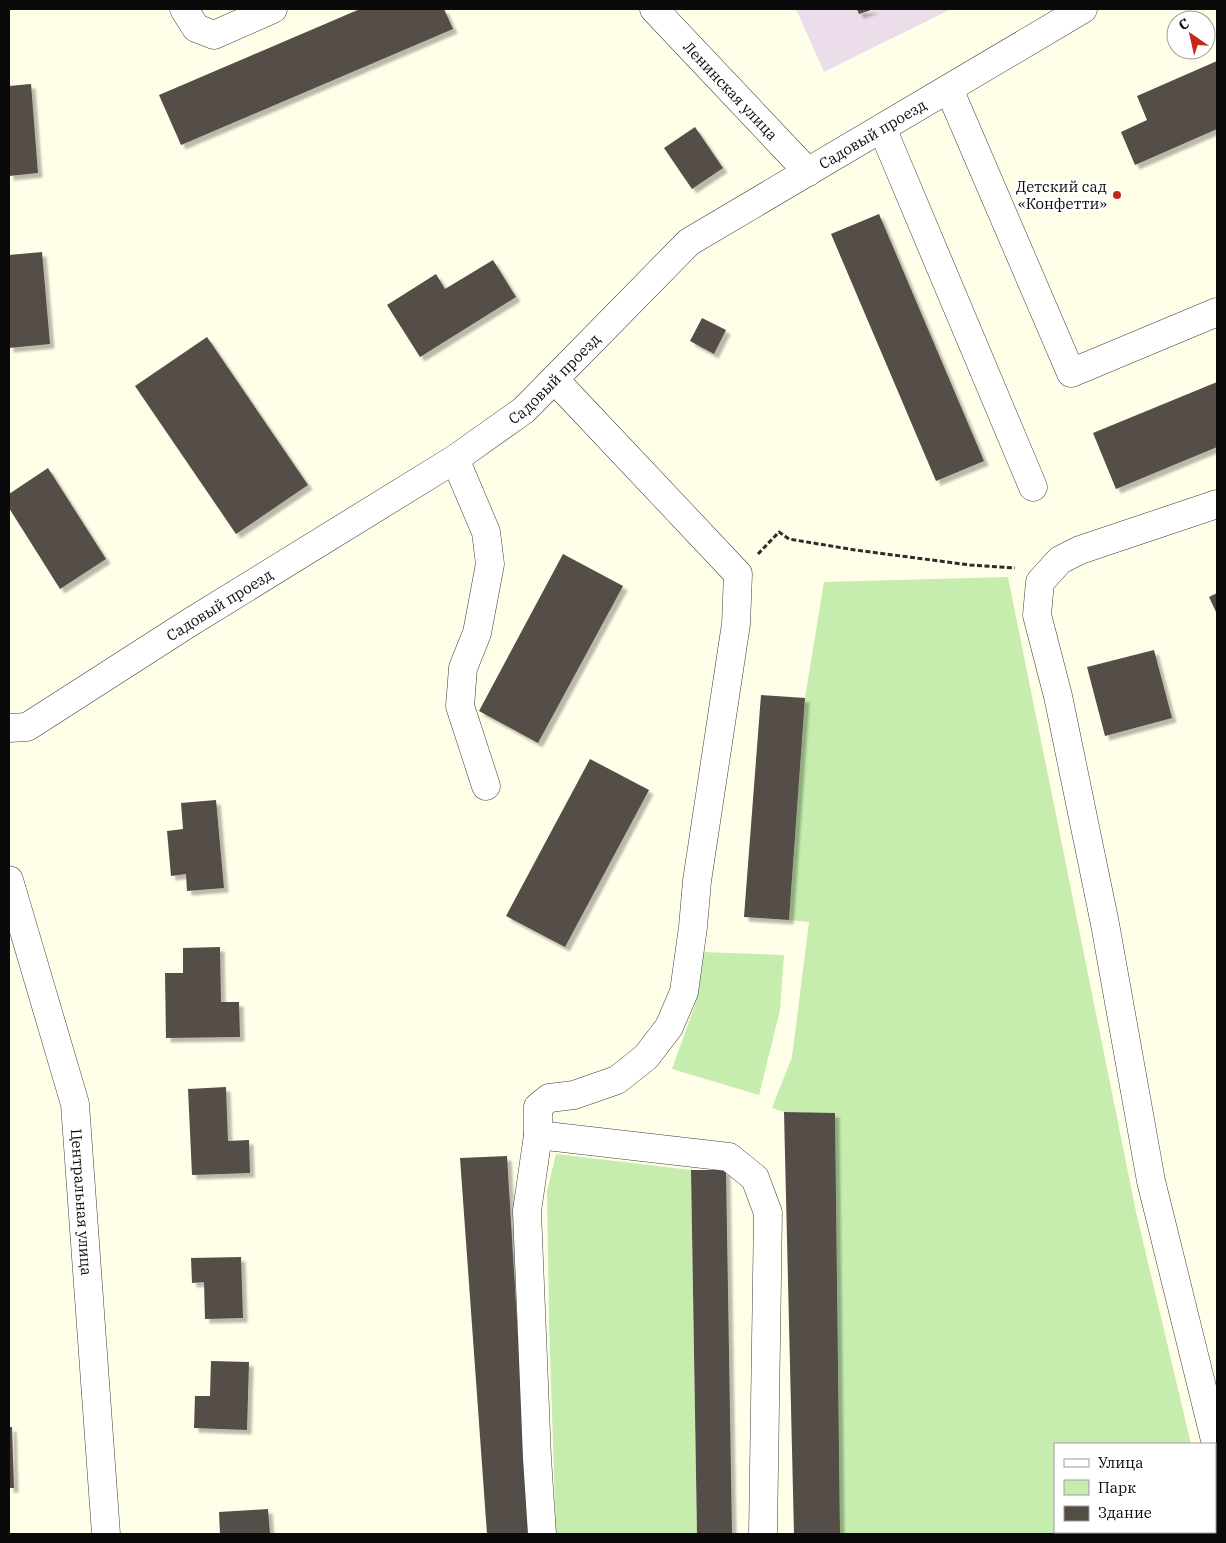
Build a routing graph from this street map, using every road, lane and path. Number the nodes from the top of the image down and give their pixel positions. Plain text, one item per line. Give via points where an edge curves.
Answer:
1 (184, 9) edge
2 (273, 9) edge
3 (654, 9) edge
4 (1080, 10) edge
5 (949, 89) junction
6 (882, 128) junction
7 (808, 172) junction
8 (1217, 312) edge
9 (555, 380) junction
10 (455, 459) junction
11 (1033, 487) dead end
12 (1217, 504) edge
13 (1051, 571) junction
14 (738, 574) junction
15 (9, 728) edge
16 (486, 786) dead end
17 (9, 887) edge
18 (538, 1135) junction
19 (1216, 1443) edge
20 (106, 1534) edge
21 (542, 1534) edge
22 (763, 1534) edge

1 - 2 street via 196,28 214,34
3 - 7 street, Ленинская улица
4 - 5 street, Садовый проезд
5 - 6 street, Садовый проезд
5 - 8 street via 1071,373
6 - 7 street, Садовый проезд
6 - 11 street
7 - 9 street, Садовый проезд via 689,242
9 - 10 street, Садовый проезд via 524,410
9 - 14 street
10 - 15 street, Садовый проезд via 27,727
10 - 16 street via 486,532 490,564 477,633 464,668 460,706
12 - 13 street via 1080,550 1060,560
13 - 14 path via 970,565 864,551 789,539 778,532
13 - 19 street via 1040,582 1037,615 1058,696 1105,924 1151,1180
14 - 18 street via 736,624 697,881 684,992 669,1027 646,1058 617,1080 574,1095 549,1098 538,1107
17 - 20 street, Центральная улица via 75,1104
18 - 21 street via 527,1211
18 - 22 street via 730,1157 755,1178 768,1213

